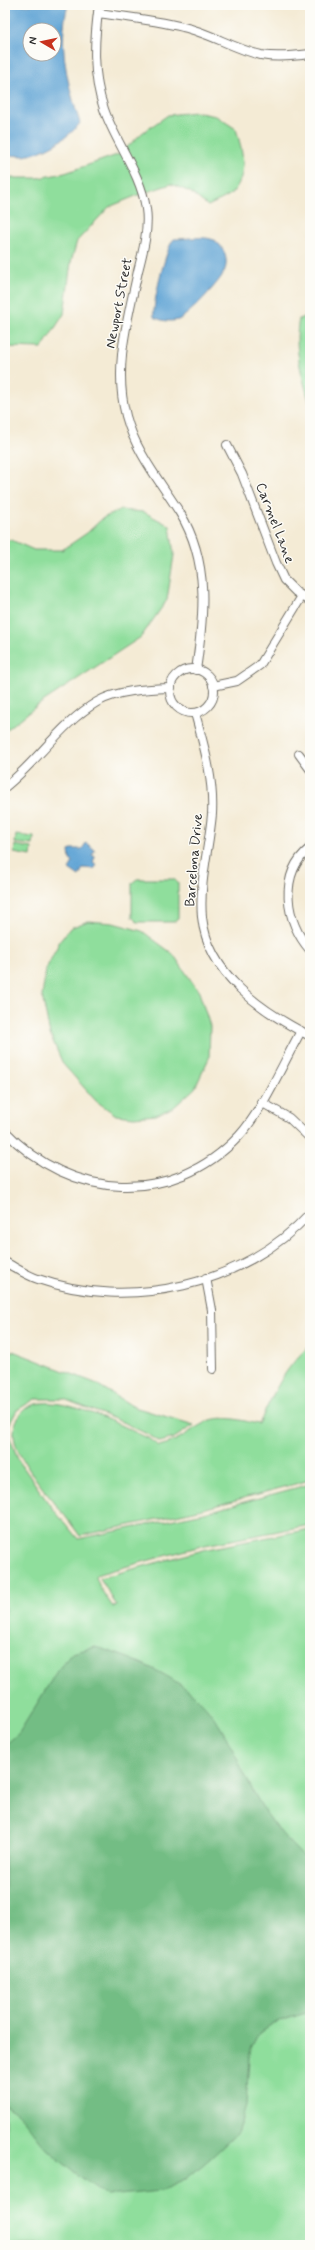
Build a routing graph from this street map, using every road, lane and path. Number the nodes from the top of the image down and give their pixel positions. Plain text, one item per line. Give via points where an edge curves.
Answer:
1 (98, 9) edge
2 (310, 54) edge
3 (227, 445) dead end
4 (302, 596) junction
5 (310, 601) edge
6 (196, 670) junction
7 (213, 686) junction
8 (171, 688) junction
9 (195, 713) junction
10 (299, 754) dead end
11 (310, 769) edge
12 (5, 787) edge
13 (310, 848) edge
14 (310, 950) edge
15 (300, 1031) junction
16 (310, 1036) edge
17 (262, 1102) junction
18 (5, 1131) edge
19 (310, 1138) edge
20 (8, 1140) edge
21 (310, 1213) edge
22 (5, 1262) edge
23 (206, 1278) junction
24 (213, 1369) dead end

1 - 2 street via 208,34 261,55
1 - 6 street, Newport Street via 94,54 96,76 104,109 141,191 146,209 143,251 122,346 121,371 126,416 145,463 180,514 191,536 201,570 204,604
3 - 4 street, Carmel Lane via 242,474 284,580
4 - 5 street, Carmel Lane
4 - 7 street via 260,665 237,681
6 - 7 street via 205,674
6 - 8 street via 182,672 176,677
7 - 9 street via 214,694 208,706
8 - 9 street via 171,696 179,708
8 - 12 street via 144,689 98,702 75,718 24,772
9 - 15 street, Barcelona Drive via 211,778 212,814 202,887 202,917 206,935 219,965 237,985 261,1006
10 - 11 street
13 - 14 street via 291,875 288,891 289,911 302,942
15 - 16 street, Barcelona Drive
15 - 17 street
17 - 19 street via 289,1118
17 - 20 street via 240,1135 202,1166 152,1184 99,1185 68,1176 43,1164
18 - 20 street
21 - 23 street via 253,1259
22 - 23 street via 37,1279 79,1289 108,1292 162,1290
23 - 24 street via 213,1316

